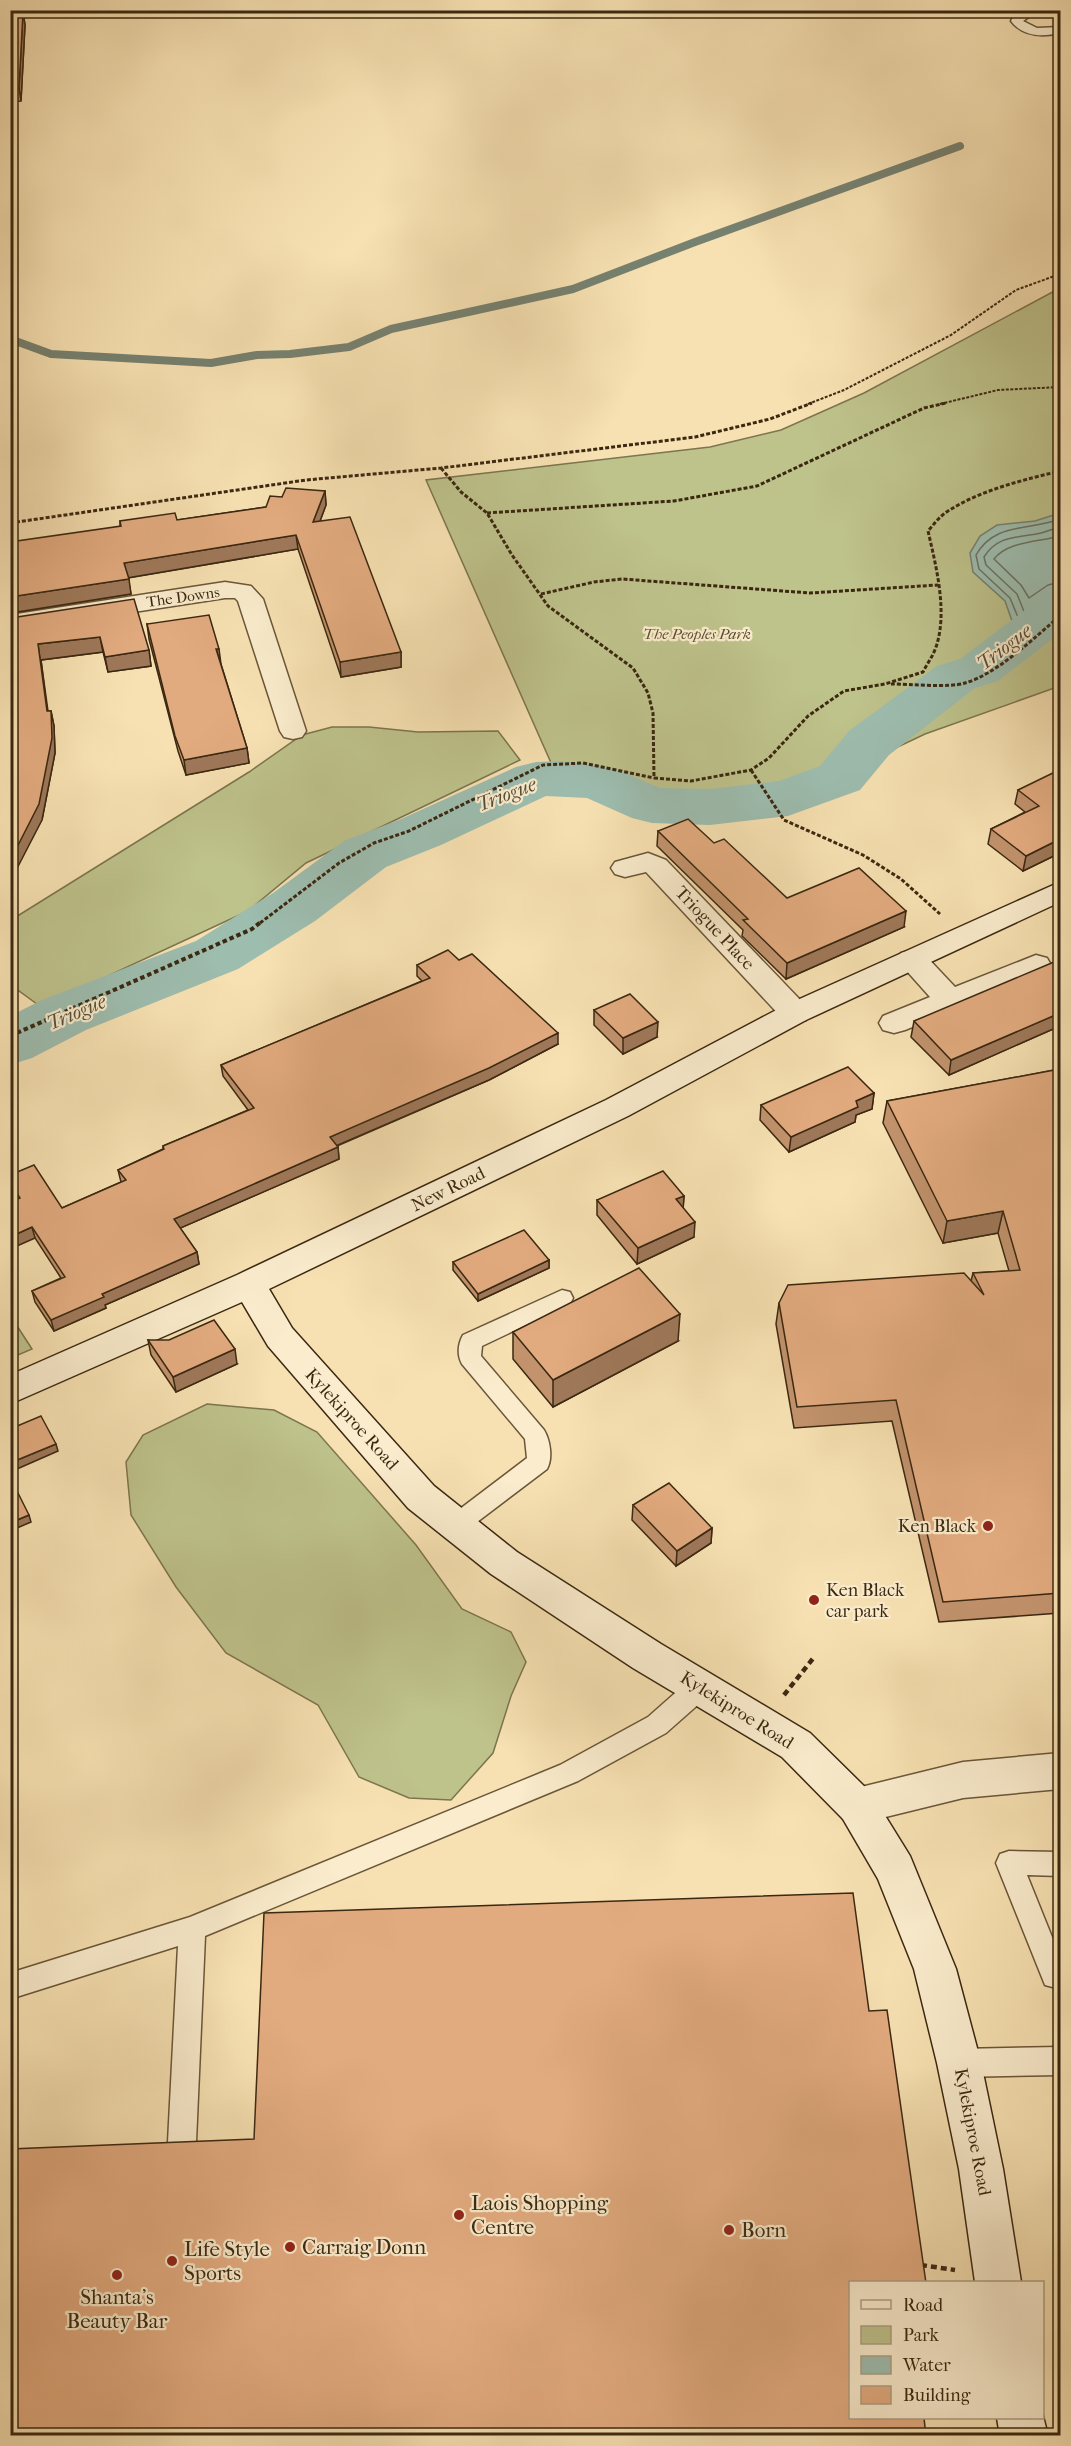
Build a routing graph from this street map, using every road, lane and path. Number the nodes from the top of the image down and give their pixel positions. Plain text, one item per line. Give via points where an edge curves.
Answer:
1 (1027, 11) edge
2 (1060, 15) edge
3 (1060, 30) edge
4 (1060, 274) edge
5 (1060, 387) edge
6 (441, 468) junction
7 (1060, 471) edge
8 (487, 513) junction
9 (10, 523) edge
10 (938, 585) junction
11 (541, 594) junction
12 (1060, 616) edge
13 (10, 623) edge
14 (885, 684) junction
15 (293, 731) dead end
16 (752, 770) junction
17 (654, 778) junction
18 (625, 868) dead end
19 (1058, 895) edge
20 (966, 935) junction
21 (912, 960) junction
22 (1036, 964) dead end
23 (950, 1000) junction
24 (795, 1013) junction
25 (894, 1023) dead end
26 (10, 1036) edge
27 (249, 1284) junction
28 (562, 1298) dead end
29 (10, 1390) edge
30 (456, 1525) junction
31 (815, 1656) dead end
32 (700, 1687) junction
33 (762, 1724) junction
34 (1060, 1771) edge
35 (857, 1806) junction
36 (1060, 1863) edge
37 (192, 1929) junction
38 (1060, 1976) edge
39 (10, 1986) edge
40 (1060, 2061) edge
41 (960, 2063) junction
42 (182, 2142) edge
43 (998, 2281) edge
44 (1021, 2419) edge
45 (1024, 2436) edge

1 - 2 lane
1 - 3 lane via 1017,21 1024,28 1041,32
4 - 6 path via 1016,290 951,335 844,390 770,419 695,437
5 - 8 path via 998,390 924,408 806,465 757,486 725,494
6 - 8 path via 461,492
6 - 9 path via 306,480
7 - 10 path via 1002,487 946,513 928,531
8 - 11 path
10 - 11 path via 810,593 622,579
10 - 14 path via 937,645 930,661 923,672
11 - 17 path via 563,619 633,668 648,693 653,713
12 - 14 path via 1024,647 964,684
13 - 15 street, The Downs via 225,590 242,591 250,599
14 - 16 path via 844,691 824,703
16 - 17 path via 691,781
16 - 20 path via 784,820 863,855 901,879
17 - 26 path via 583,763 543,765 409,831 374,843 339,863 252,929
18 - 24 street, Triogue Place via 648,862 656,866
19 - 20 street, New Road
20 - 21 street, New Road
21 - 23 street
21 - 24 street, New Road
22 - 23 street
23 - 25 street
24 - 27 street, New Road via 617,1108
27 - 29 street, New Road
27 - 30 street, Kylekiproe Road via 280,1337 421,1497
28 - 30 lane via 471,1341 470,1358 536,1436 539,1462
30 - 32 street, Kylekiproe Road via 504,1563
31 - 33 path
32 - 33 street, Kylekiproe Road
32 - 37 lane via 657,1725 569,1773
33 - 35 street, Kylekiproe Road via 796,1746
34 - 35 street via 963,1780
35 - 41 street, Kylekiproe Road via 895,1869 935,1969
36 - 38 lane via 1009,1863 1055,1976
37 - 39 lane
37 - 42 lane
40 - 41 lane
41 - 43 street, Kylekiproe Road
44 - 45 street

